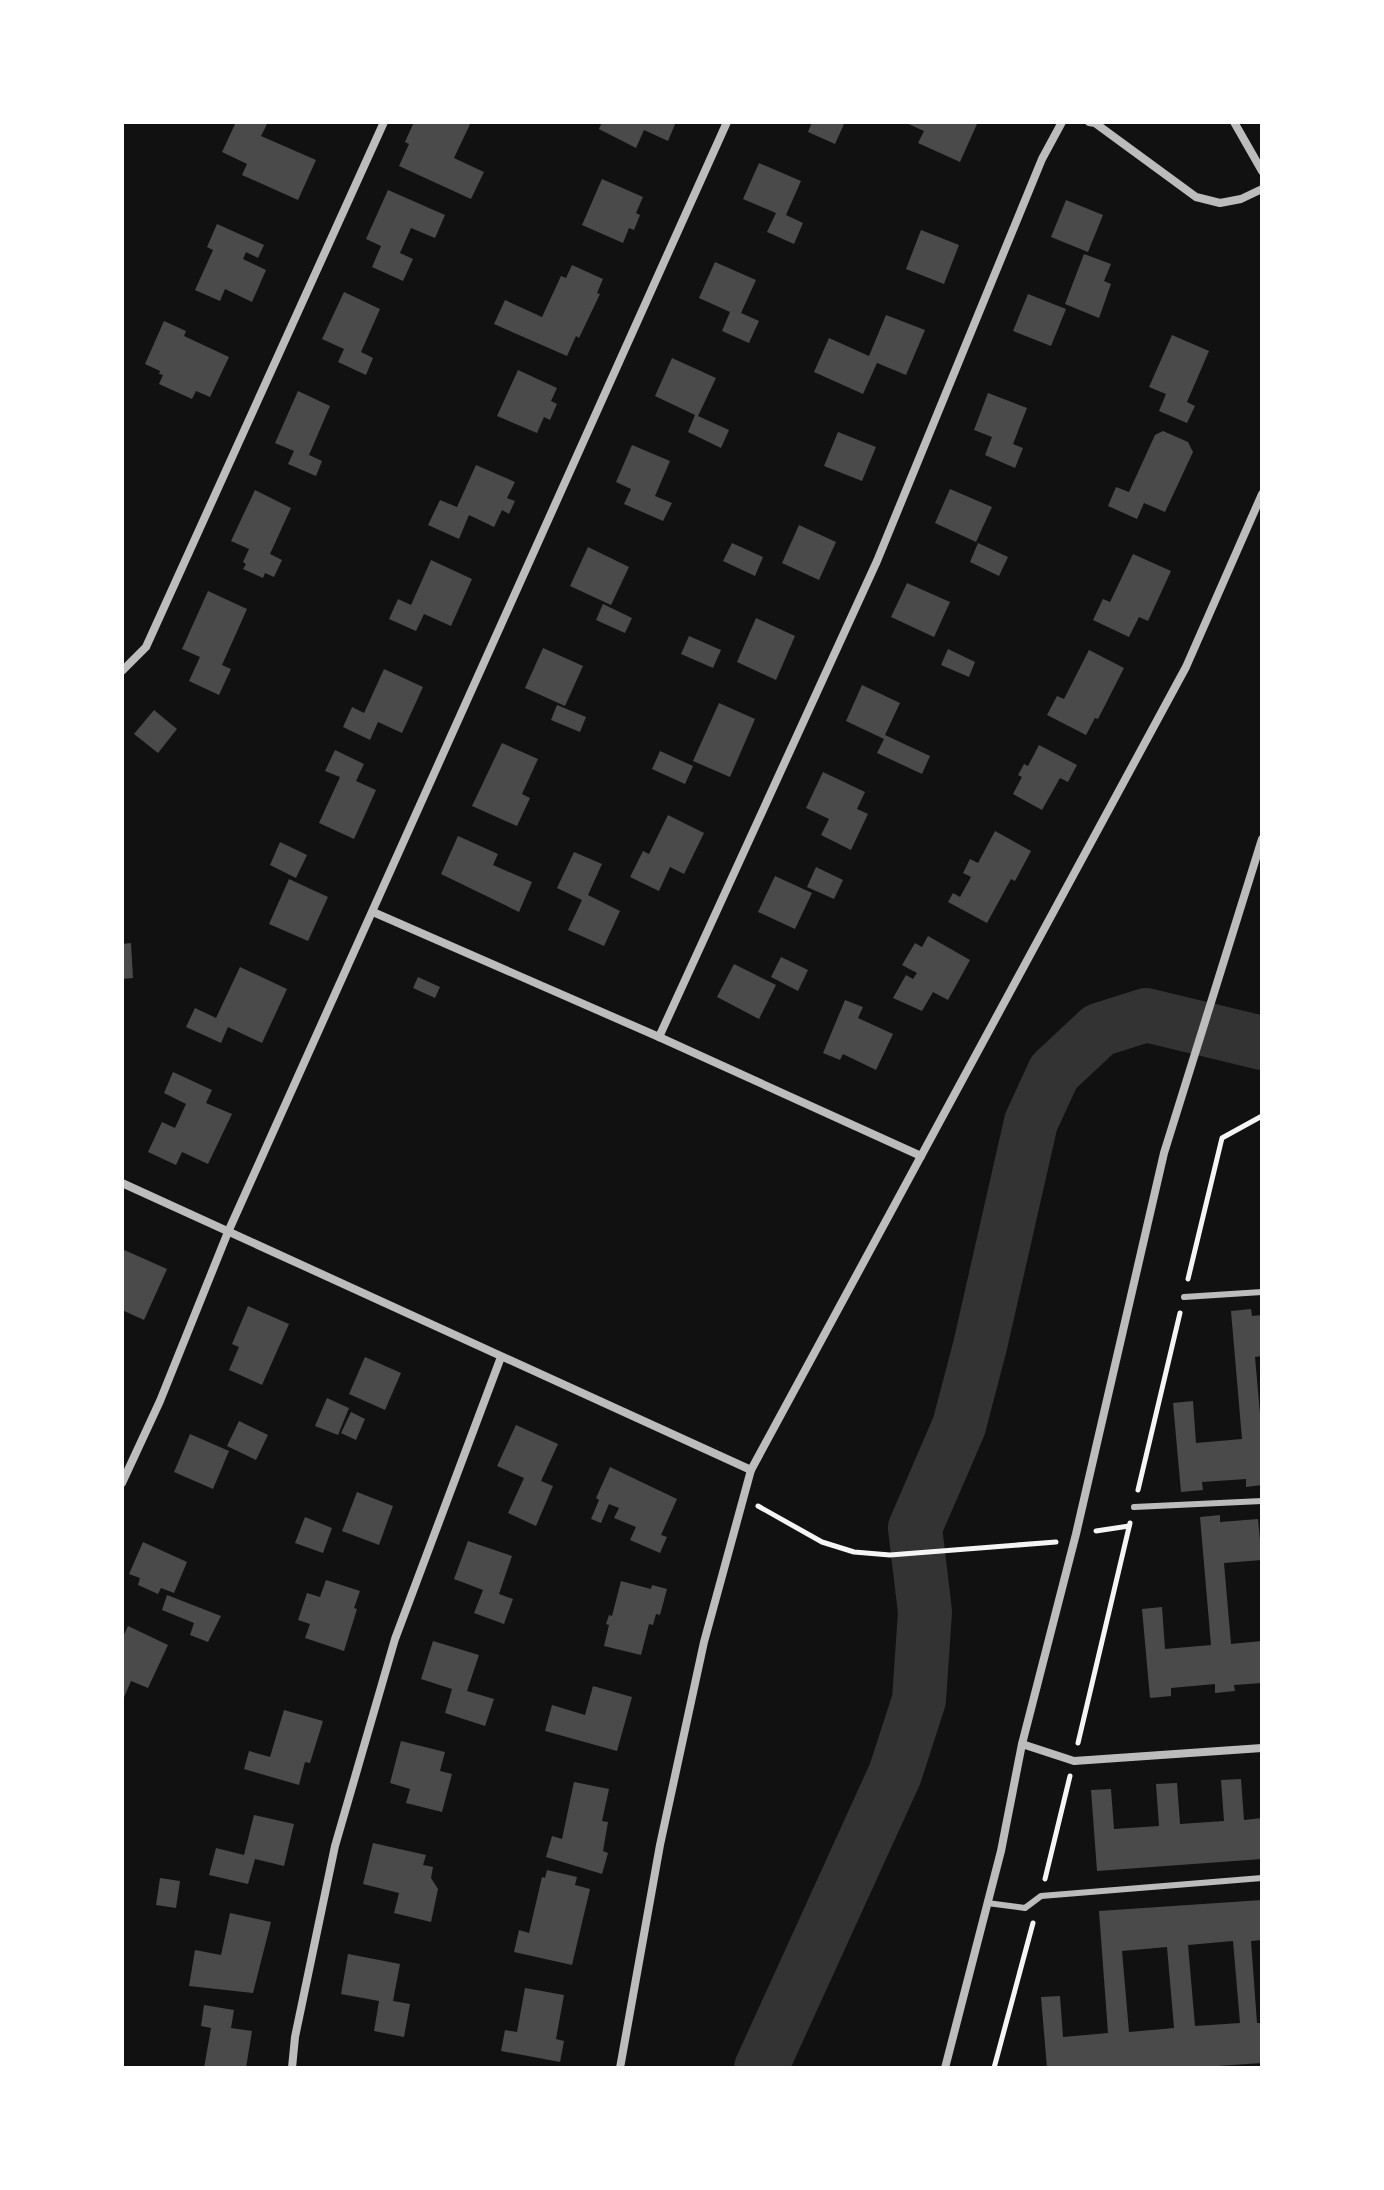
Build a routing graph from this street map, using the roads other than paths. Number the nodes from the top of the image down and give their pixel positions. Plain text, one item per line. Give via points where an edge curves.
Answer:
1 (384, 122) edge
2 (727, 122) edge
3 (1062, 122) edge
4 (1089, 122) edge
5 (1234, 122) edge
6 (1262, 171) edge
7 (1262, 189) edge
8 (1262, 494) edge
9 (122, 671) edge
10 (1262, 839) edge
11 (373, 912) junction
12 (659, 1037) junction
13 (921, 1156) junction
14 (122, 1183) edge
15 (228, 1232) junction
16 (1262, 1292) edge
17 (1184, 1297) road end
18 (501, 1357) junction
19 (751, 1470) junction
20 (122, 1483) edge
21 (1262, 1501) edge
22 (1134, 1507) road end
23 (1022, 1744) junction
24 (1262, 1748) edge
25 (1262, 1878) edge
26 (987, 1903) junction
27 (292, 2068) edge
28 (620, 2068) edge
29 (945, 2068) edge

1 - 9 street via 146,647
2 - 11 street
3 - 12 street via 1042,159 877,561
4 - 7 street via 1196,197 1220,203
5 - 6 street
8 - 13 street via 1186,667
10 - 23 street via 1164,1153
11 - 12 street
11 - 15 street
12 - 13 street
13 - 19 street
14 - 15 street
15 - 18 street
15 - 20 street
16 - 17 lane
18 - 19 street
18 - 27 street via 395,1639 335,1846
19 - 28 street via 704,1642
21 - 22 lane
23 - 24 street via 1074,1761
23 - 26 street
25 - 26 lane via 1041,1896 1025,1908
26 - 29 street

